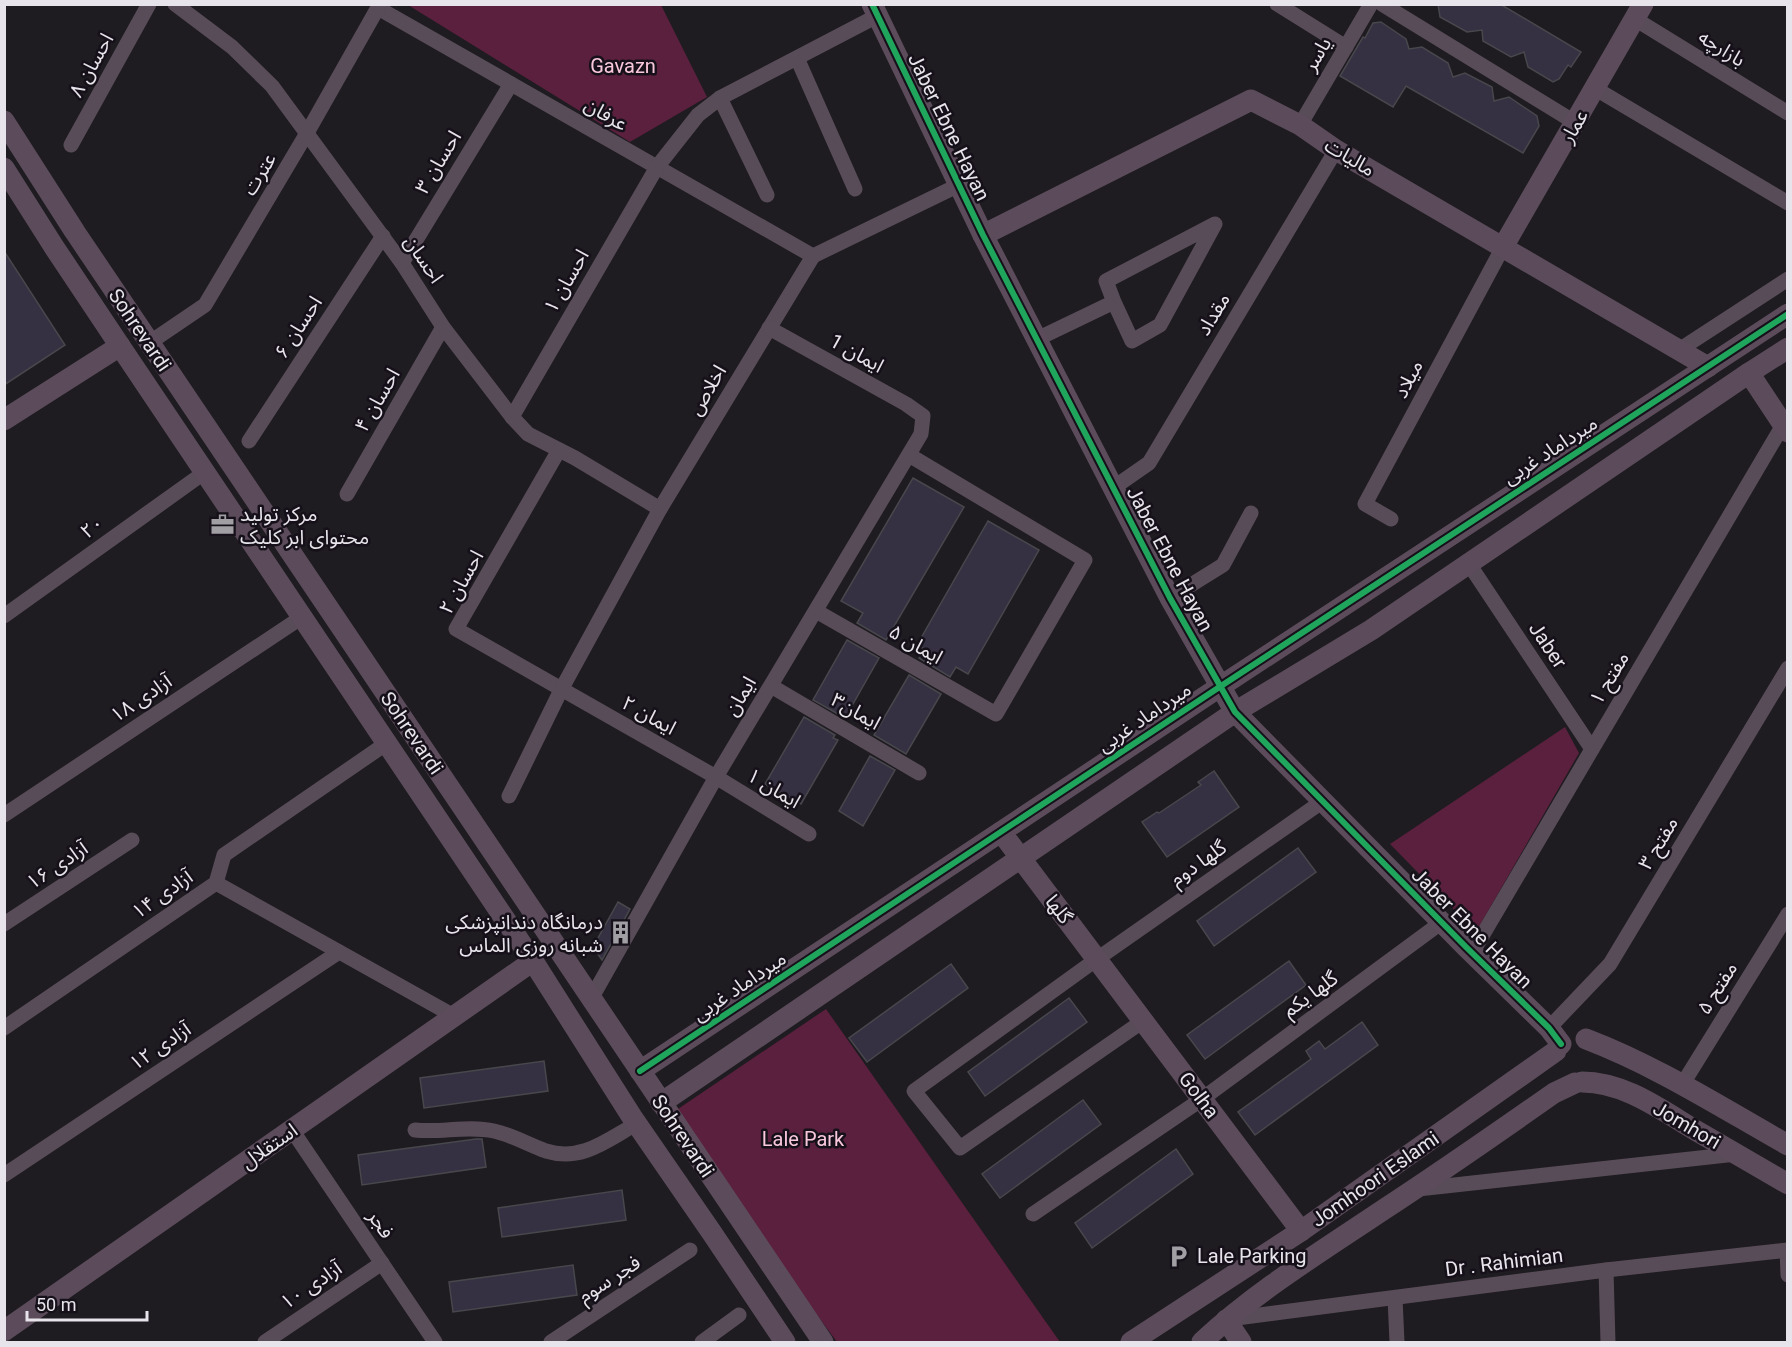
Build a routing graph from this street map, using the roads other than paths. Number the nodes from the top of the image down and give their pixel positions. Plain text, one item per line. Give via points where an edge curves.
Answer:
1 (148, 4) edge
2 (175, 4) edge
3 (1277, 4) edge
4 (1371, 4) edge
5 (1382, 4) edge
6 (379, 6) edge
7 (874, 10) edge
8 (1639, 12) edge
9 (1346, 47) junction
10 (797, 58) junction
11 (511, 84) junction
12 (1596, 89) junction
13 (720, 98) junction
14 (1788, 113) edge
15 (4, 121) edge
16 (1576, 123) junction
17 (1299, 125) junction
18 (307, 133) junction
19 (71, 145) dead end
20 (1336, 150) junction
21 (657, 167) junction
22 (4, 168) edge
23 (959, 185) junction
24 (855, 189) dead end
25 (767, 195) dead end
26 (1788, 203) edge
27 (983, 234) junction
28 (382, 236) junction
29 (1503, 247) junction
30 (813, 256) junction
31 (402, 263) junction
32 (1788, 279) edge
33 (1114, 302) junction
34 (1788, 314) edge
35 (443, 327) junction
36 (769, 328) junction
37 (1037, 339) junction
38 (149, 342) junction
39 (120, 346) junction
40 (1788, 348) edge
41 (1679, 350) junction
42 (1708, 367) junction
43 (1749, 373) junction
44 (923, 416) joint
45 (512, 417) junction
46 (4, 420) edge
47 (1785, 429) edge
48 (249, 441) dead end
49 (559, 450) junction
50 (909, 455) junction
51 (205, 472) junction
52 (1113, 488) junction
53 (347, 494) dead end
54 (660, 509) junction
55 (1251, 513) dead end
56 (1391, 519) dead end
57 (1469, 564) junction
58 (1170, 598) junction
59 (816, 610) junction
60 (4, 616) edge
61 (302, 617) junction
62 (1788, 668) edge
63 (771, 686) junction
64 (1221, 686) junction
65 (561, 690) junction
66 (1235, 712) junction
67 (387, 743) junction
68 (1592, 749) junction
69 (919, 773) dead end
70 (716, 777) junction
71 (509, 796) dead end
72 (1323, 801) junction
73 (4, 815) edge
74 (1001, 832) junction
75 (809, 834) dead end
76 (132, 840) dead end
77 (1021, 858) junction
78 (216, 883) junction
79 (1788, 914) edge
80 (1442, 922) junction
81 (4, 924) edge
82 (339, 951) junction
83 (1472, 953) junction
84 (1097, 959) junction
85 (533, 961) junction
86 (591, 999) junction
87 (454, 1016) junction
88 (1143, 1021) junction
89 (4, 1028) edge
90 (1586, 1039) junction
91 (1555, 1041) junction
92 (640, 1071) junction
93 (1578, 1082) junction
94 (1682, 1085) junction
95 (1202, 1099) junction
96 (662, 1103) junction
97 (636, 1124) junction
98 (292, 1130) junction
99 (415, 1130) dead end
100 (1788, 1145) edge
101 (1736, 1154) junction
102 (4, 1174) edge
103 (1788, 1184) edge
104 (1415, 1189) junction
105 (1033, 1214) dead end
106 (1301, 1231) junction
107 (690, 1250) dead end
108 (1787, 1250) edge
109 (382, 1263) junction
110 (770, 1263) junction
111 (1606, 1270) junction
112 (1788, 1275) edge
113 (744, 1280) junction
114 (1395, 1298) junction
115 (739, 1315) dead end
116 (1226, 1320) junction
117 (4, 1331) edge
118 (265, 1342) edge
119 (435, 1342) edge
120 (551, 1342) edge
121 (702, 1342) edge
122 (785, 1342) edge
123 (823, 1342) edge
124 (1131, 1342) edge
125 (1202, 1342) edge
126 (1240, 1342) edge
127 (1397, 1342) edge
128 (1608, 1342) edge

1 - 19 street, احسان ۸
2 - 18 street, احسان via 232,47 272,86
3 - 9 street
4 - 9 street, یاسر
5 - 16 street
6 - 11 street, عرفان
6 - 18 street, عترت
7 - 10 street, احسان ۱
7 - 23 street, Jaber Ebne Hayan
8 - 12 street, عمار
8 - 14 street, بازارچه
9 - 17 street, یاسر
10 - 13 street, احسان ۱
10 - 24 street
11 - 21 street, عرفان
11 - 31 street, احسان ۳
12 - 16 street, عمار
12 - 26 street
13 - 21 street, احسان ۱ via 698,115
13 - 25 street
15 - 38 street, Sohrevardi
16 - 29 street, عمار
17 - 20 street, مالیات
17 - 27 street, مالیات via 1251,100
18 - 28 street, احسان
18 - 38 street, عترت via 205,305
20 - 29 street, مالیات
20 - 52 street, مقداد via 1149,463
21 - 30 street, عرفان
21 - 45 street, احسان ۱
22 - 39 street, Sohrevardi
23 - 27 street, Jaber Ebne Hayan
23 - 30 street
27 - 37 street, Jaber Ebne Hayan
28 - 31 street, احسان
28 - 48 street, احسان ۶
29 - 41 street, مالیات
29 - 56 street, میلاد via 1365,504
30 - 36 street, اخلاص
31 - 35 street, احسان
32 - 41 street
33 - 33 street via 1106,281 1215,224 1160,325 1132,341
33 - 37 street
34 - 42 street, میرداماد غربی
35 - 45 street, احسان
35 - 53 street, احسان ۴
36 - 44 street, ایمان 1
36 - 54 street, اخلاص
37 - 52 street, Jaber Ebne Hayan
38 - 86 street, Sohrevardi
39 - 46 street
39 - 51 street, Sohrevardi
40 - 43 street
41 - 42 street, مالیات
42 - 64 street, میرداماد غربی
43 - 47 street
43 - 57 street
44 - 50 street, ایمان via 921,434
45 - 49 street, احسان via 528,434
47 - 68 street, مفتح ۱
49 - 54 street, احسان
49 - 65 street, احسان ۲ via 456,629
50 - 59 street, ایمان
50 - 59 street, ایمان ۵ via 1085,560 996,714
51 - 60 street, ۲۰
51 - 61 street, Sohrevardi
52 - 58 street, Jaber Ebne Hayan
54 - 65 street, اخلاص
55 - 58 street via 1223,565
57 - 66 street via 1371,630
57 - 68 street, Jaber
58 - 64 street, Jaber Ebne Hayan
59 - 63 street, ایمان
61 - 67 street, Sohrevardi
61 - 73 street, آزادی ۱۸
62 - 91 street, مفتح ۳ via 1610,964
63 - 69 street, ایمان۳
63 - 70 street, ایمان
64 - 66 street, Jaber Ebne Hayan
64 - 74 street, میرداماد غربی
65 - 70 street, ایمان ۲
65 - 71 street, اخلاص
66 - 72 street, Jaber Ebne Hayan
66 - 77 street
67 - 78 street, آزادی ۱۴ via 224,855
67 - 85 street, Sohrevardi
68 - 83 street, مفتح ۱
70 - 75 street, ایمان ۱
70 - 86 street, ایمان
72 - 80 street, Jaber Ebne Hayan
72 - 84 street, گلها دوم
74 - 77 street, گلها
74 - 92 street, میرداماد غربی
76 - 81 street, آزادی ۱۶
77 - 84 street, گلها
77 - 96 street
78 - 82 street
78 - 89 street, آزادی ۱۴
79 - 94 street, مفتح ۵
80 - 83 street, Jaber Ebne Hayan
80 - 95 street, گلها یکم
82 - 87 street
82 - 102 street, آزادی ۱۲
83 - 91 street, Jaber Ebne Hayan
84 - 88 street, Golha
84 - 88 street, گلها دوم via 914,1091 960,1148
85 - 87 street, استقلال
85 - 97 street, Sohrevardi
86 - 92 street, Sohrevardi
87 - 98 street, استقلال
88 - 95 street, Golha
90 - 91 street
90 - 93 street via 1597,1048 1600,1062 1594,1075
90 - 94 street, Jomhori
91 - 93 street via 1557,1072 1568,1081
91 - 106 street, Jomhoori Eslami
92 - 96 street, Sohrevardi
93 - 101 street, Jomhori via 1598,1082 1624,1090
93 - 104 street, Jomhoori Eslami via 1554,1094
94 - 100 street, Jomhori
95 - 105 street, گلها یکم
95 - 106 street, Golha
96 - 110 street, Sohrevardi
97 - 99 street via 588,1151 572,1154 548,1152 494,1131
97 - 113 street, Sohrevardi
98 - 109 street, فجر
98 - 117 street, استقلال
101 - 103 street, Jomhori
101 - 104 street
104 - 116 street, Jomhoori Eslami
106 - 124 street, Jomhoori Eslami
107 - 120 street, فجر سوم
108 - 111 street, Dr . Rahimian
108 - 112 street
109 - 118 street, آزادی ۱۰
109 - 119 street, فجر
110 - 113 street
110 - 123 street, Sohrevardi
111 - 114 street, Dr . Rahimian
111 - 128 street
113 - 122 street, Sohrevardi
114 - 116 street, Dr . Rahimian
114 - 127 street
115 - 121 street
116 - 125 street, Jomhoori Eslami
116 - 126 street

